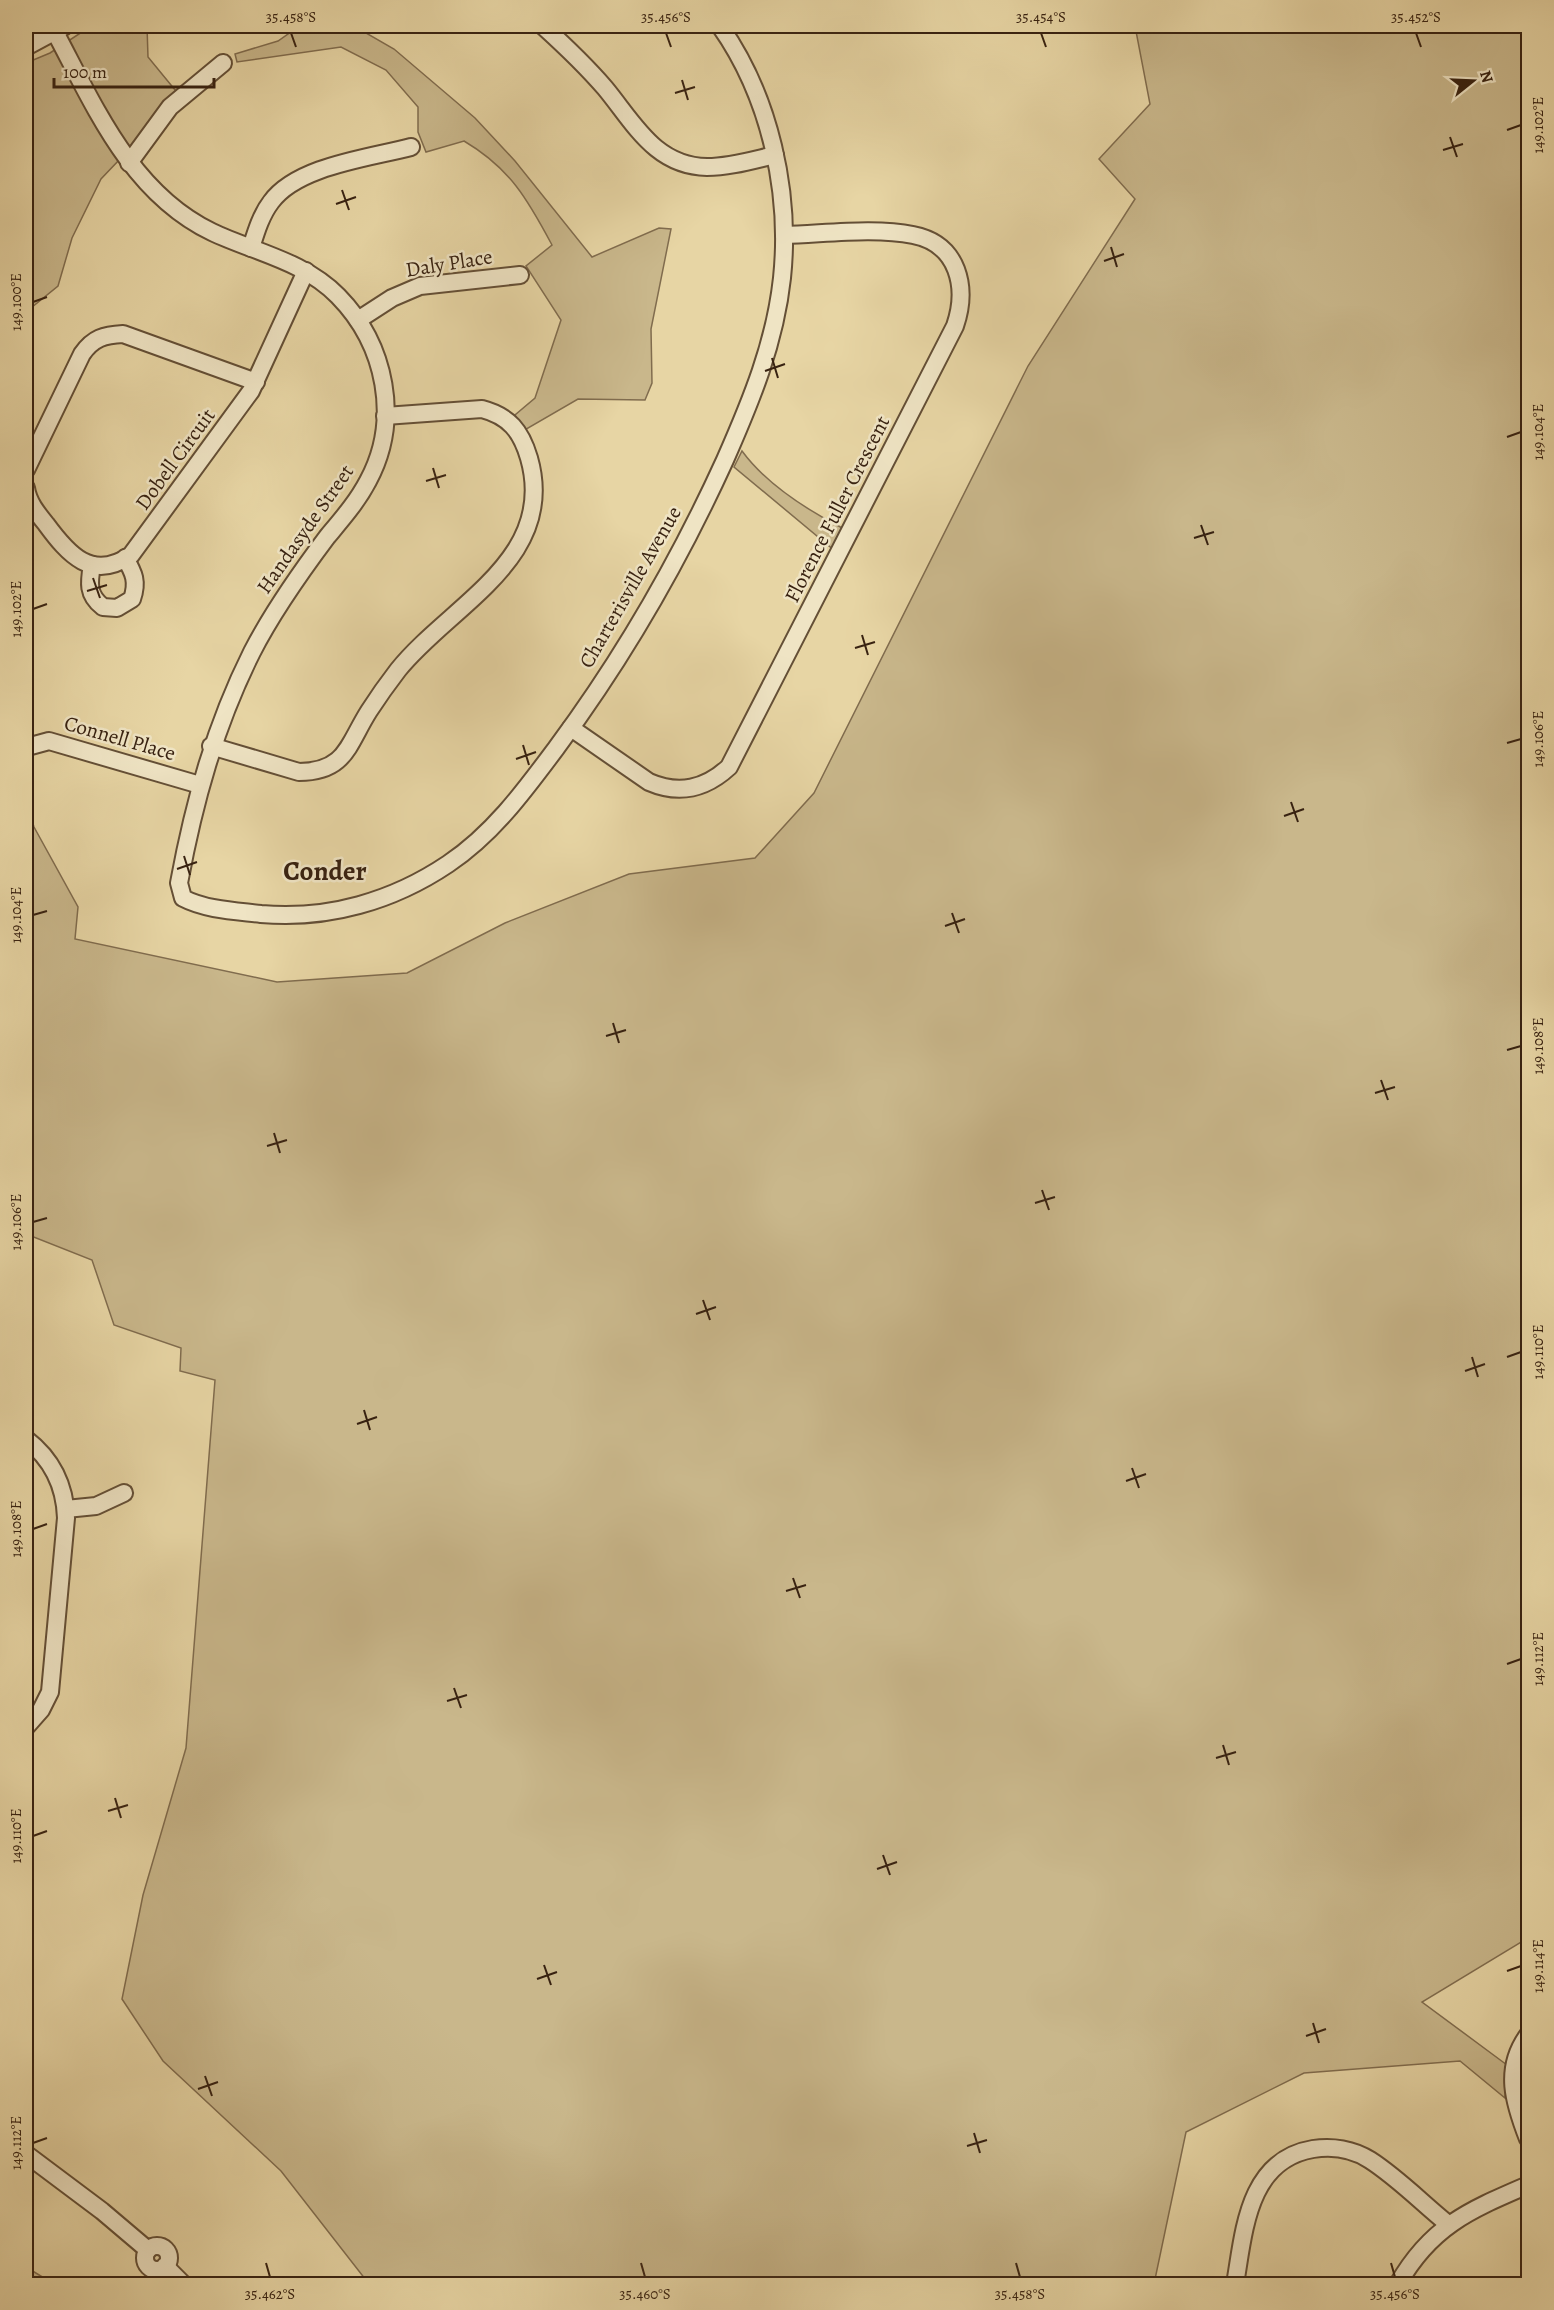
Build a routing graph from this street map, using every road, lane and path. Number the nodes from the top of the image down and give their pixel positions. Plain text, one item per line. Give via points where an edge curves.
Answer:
1 (543, 26) edge
2 (720, 26) edge
3 (60, 29) edge
4 (26, 47) edge
5 (223, 63) dead end
6 (411, 147) dead end
7 (775, 155) junction
8 (129, 163) junction
9 (784, 235) junction
10 (251, 248) junction
11 (306, 271) junction
12 (520, 275) dead end
13 (358, 320) junction
14 (256, 382) junction
15 (385, 416) junction
16 (26, 470) edge
17 (26, 488) edge
18 (125, 558) junction
19 (92, 565) junction
20 (571, 728) junction
21 (212, 746) junction
22 (27, 747) dead end
23 (200, 785) junction
24 (183, 898) joint
25 (26, 1439) edge
26 (124, 1493) dead end
27 (66, 1509) junction
28 (26, 1727) edge
29 (1528, 2035) edge
30 (1528, 2139) edge
31 (26, 2154) edge
32 (1528, 2185) edge
33 (1448, 2224) junction
34 (183, 2284) edge
35 (1235, 2284) edge
36 (1398, 2284) edge

1 - 7 street via 598,82 646,140 667,157 706,167
2 - 7 street, Charterisville Avenue via 747,71
3 - 4 street
3 - 8 street, Handasyde Street via 109,132
5 - 8 street via 170,107
6 - 10 street via 298,178 272,200
7 - 9 street, Charterisville Avenue
8 - 10 street, Handasyde Street via 183,215
9 - 20 street, Charterisville Avenue via 776,319 765,363 746,412 676,560
9 - 20 street, Florence Fuller Crescent via 897,233 937,245 962,283 962,302 955,326 729,767 695,788 663,788
10 - 11 street, Handasyde Street
11 - 13 street, Handasyde Street via 335,293
11 - 14 street, Dobell Circuit
12 - 13 street, Daly Place via 420,286 399,294
13 - 15 street, Handasyde Street via 377,353 384,384
14 - 16 street via 123,334 106,335 88,345 82,354
14 - 18 street, Dobell Circuit via 146,537
15 - 21 street, Handasyde Street via 379,455 369,480 266,627 230,698
15 - 21 street via 482,409 503,416 514,425 526,447 534,491 531,513 518,547 488,586 403,664 368,712 347,751 333,765 299,772
17 - 19 street via 34,508 66,551
18 - 19 street
18 - 19 street via 136,586 132,599 117,608 104,607 91,593 88,587
20 - 24 street, Charterisville Avenue via 479,841 449,864 396,892 314,915 237,911
21 - 23 street, Handasyde Street
22 - 23 street, Connell Place via 49,741
23 - 24 street, Handasyde Street via 179,883
25 - 27 street via 58,1478
26 - 27 street via 96,1506
27 - 28 street via 50,1692
29 - 30 street via 1516,2058 1512,2086
31 - 34 street via 148,2250 158,2246 167,2251 165,2266
32 - 33 street
33 - 35 street via 1362,2156 1334,2148 1305,2150 1271,2170 1254,2194
33 - 36 street via 1427,2242

